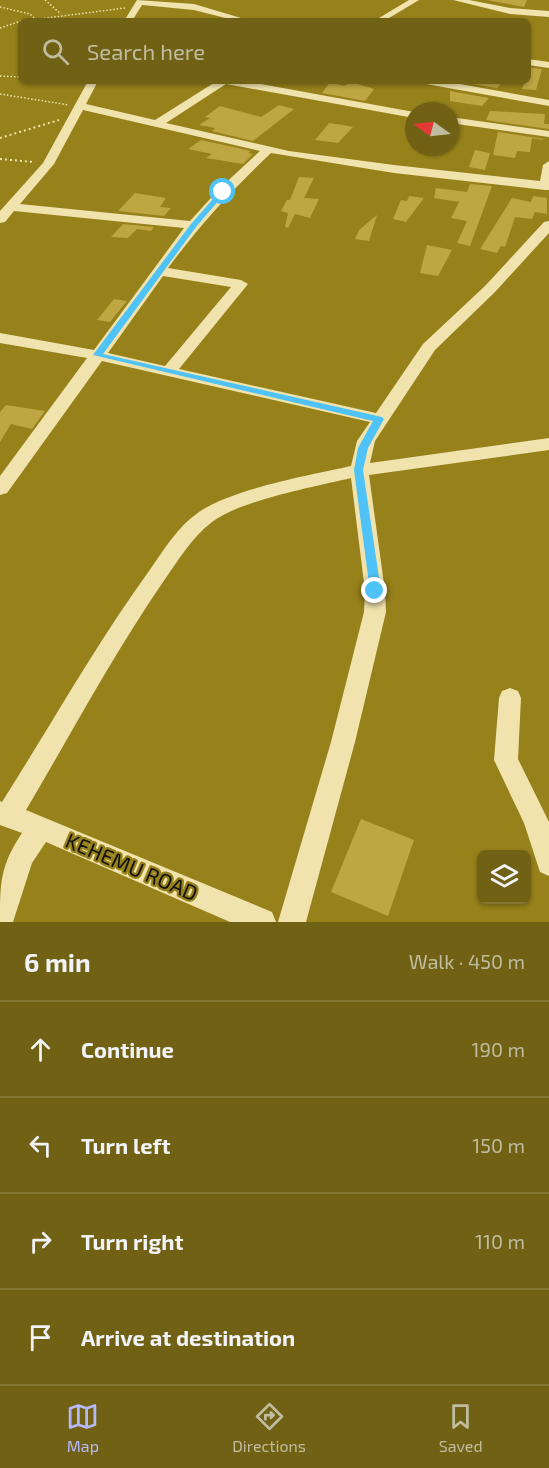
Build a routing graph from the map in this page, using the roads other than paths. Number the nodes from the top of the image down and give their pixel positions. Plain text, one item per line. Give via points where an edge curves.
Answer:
1 (415, 0) edge
2 (457, 0) edge
3 (139, 3) edge
4 (187, 3) edge
5 (546, 14) edge
6 (130, 18) edge
7 (237, 18) edge
8 (383, 18) edge
9 (548, 25) edge
10 (531, 62) edge
11 (549, 65) edge
12 (91, 84) edge
13 (221, 84) edge
14 (243, 84) edge
15 (443, 84) edge
16 (549, 103) edge
17 (77, 111) junction
18 (405, 113) edge
19 (459, 121) edge
20 (158, 123) junction
21 (549, 134) edge
22 (269, 149) junction
23 (549, 165) edge
24 (547, 186) edge
25 (10, 207) junction
26 (0, 219) edge
27 (193, 225) junction
28 (549, 225) edge
29 (159, 271) junction
30 (0, 339) edge
31 (97, 355) junction
32 (168, 372) junction
33 (379, 419) junction
34 (549, 444) edge
35 (358, 470) junction
36 (0, 489) edge
37 (510, 698) dead end
38 (4, 814) edge
39 (41, 827) junction
40 (549, 863) edge
41 (0, 920) edge
42 (262, 922) edge
43 (292, 922) edge

1 - 8 street
2 - 5 street
3 - 4 street
3 - 6 street
4 - 7 street
5 - 9 street
10 - 11 street
12 - 17 street
13 - 20 street
14 - 18 street
15 - 16 street
17 - 20 street
17 - 25 street via 48,164
19 - 21 street
20 - 22 street
22 - 24 street via 394,170
22 - 27 street
23 - 24 street
25 - 26 street
25 - 27 street
27 - 29 street
28 - 33 street via 429,347
29 - 31 street
29 - 32 street via 241,284
30 - 31 street
31 - 32 street
31 - 36 street
32 - 33 street
33 - 35 street via 363,448
34 - 35 street
35 - 38 street via 231,504 195,524 140,599
35 - 43 street via 375,612
37 - 40 street via 506,760 536,821
38 - 39 street, KEHEMU ROAD
39 - 41 street via 21,857
39 - 42 street, KEHEMU ROAD

